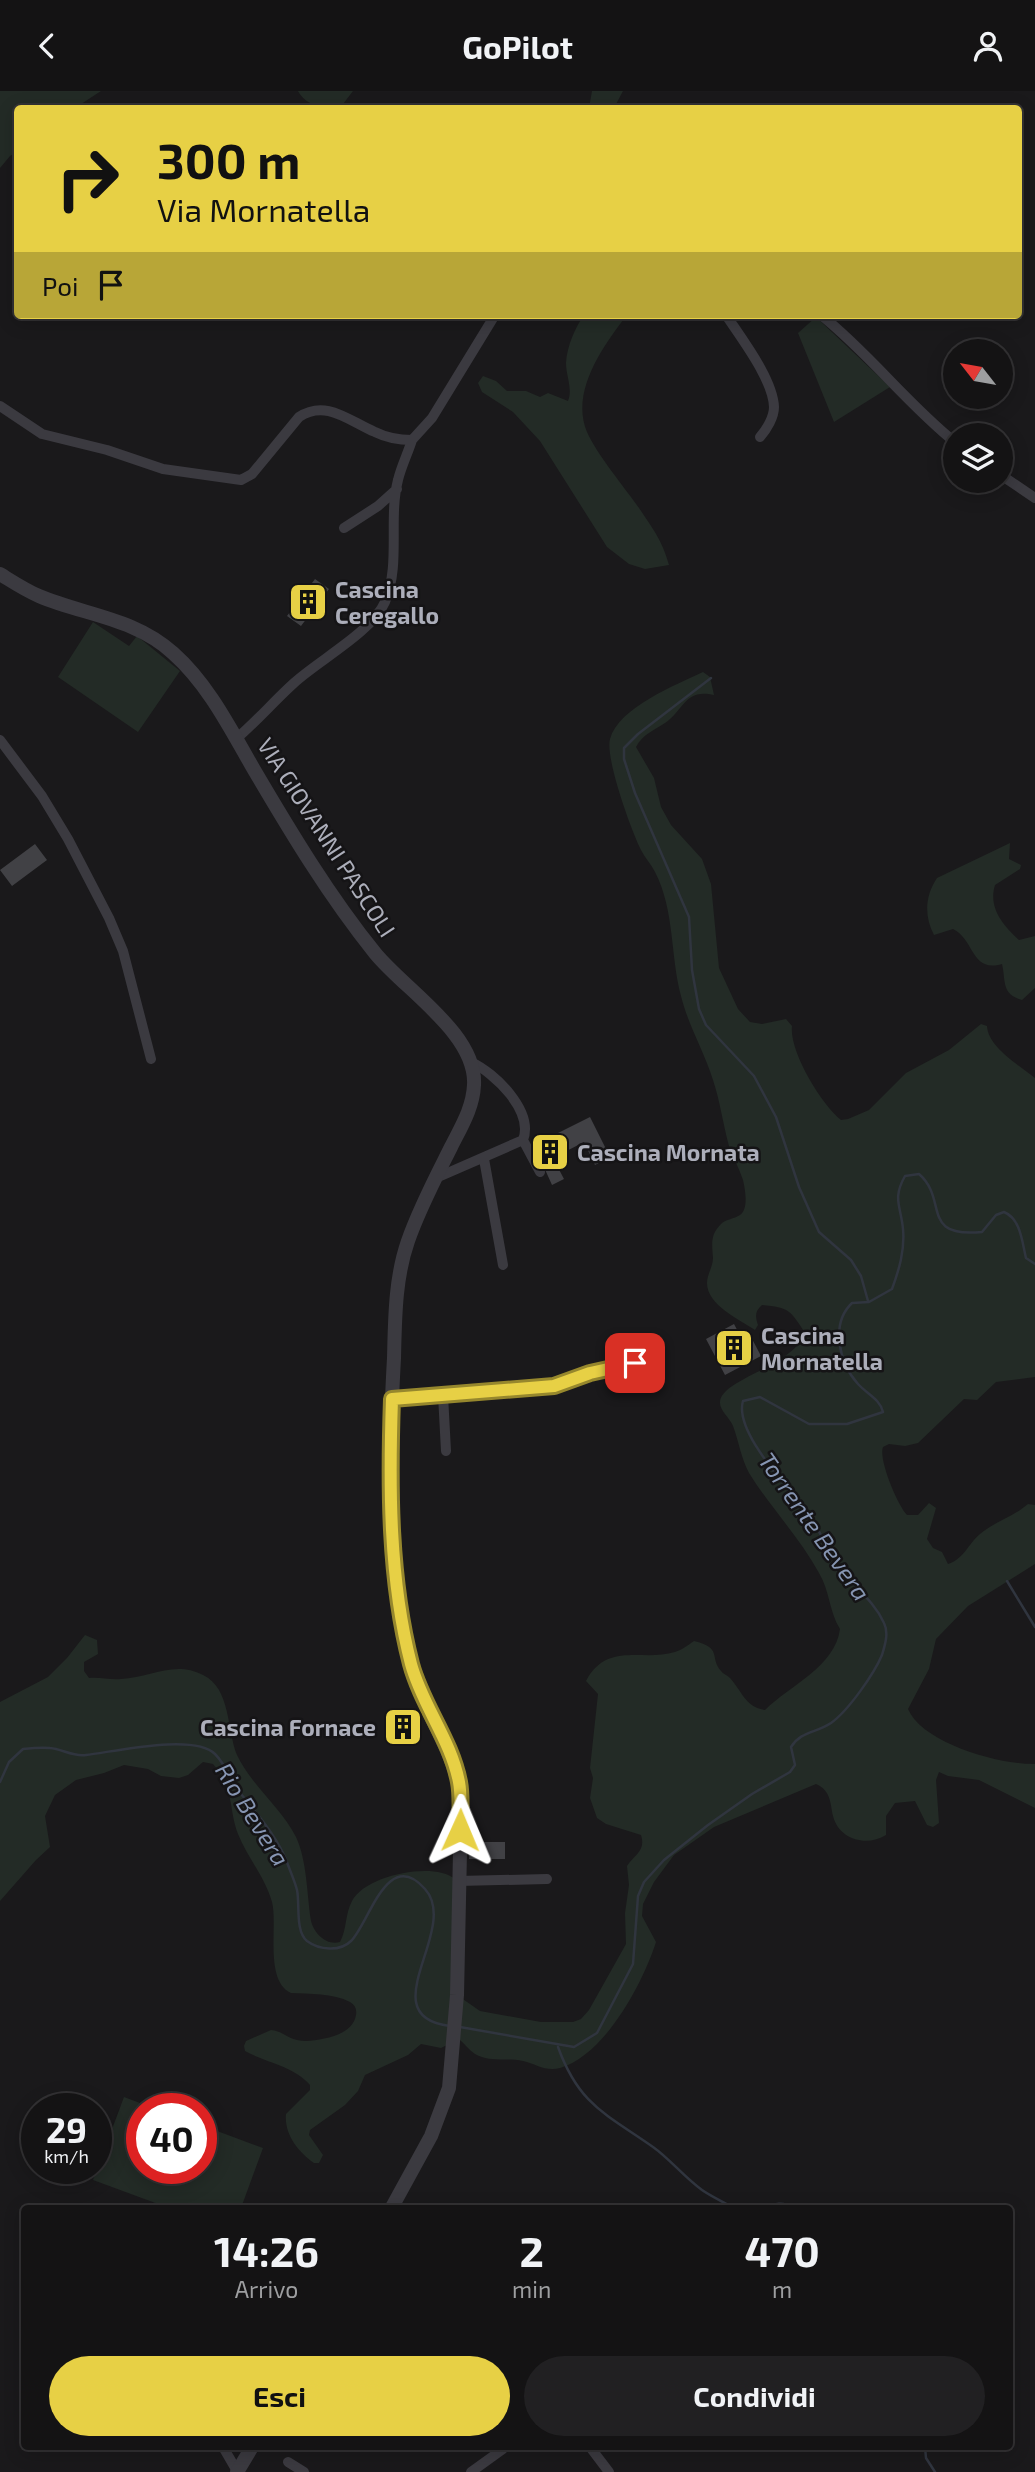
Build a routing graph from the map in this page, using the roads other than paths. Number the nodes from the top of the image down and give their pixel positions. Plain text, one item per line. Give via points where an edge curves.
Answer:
1 (493, 319) edge
2 (728, 319) edge
3 (825, 319) edge
4 (0, 406) edge
5 (943, 433) edge
6 (760, 437) dead end
7 (412, 440) junction
8 (1013, 483) edge
9 (397, 489) junction
10 (1035, 498) edge
11 (344, 528) dead end
12 (0, 575) edge
13 (236, 739) junction
14 (0, 740) edge
15 (152, 1059) dead end
16 (471, 1062) junction
17 (523, 1140) junction
18 (484, 1159) junction
19 (540, 1172) dead end
20 (436, 1178) junction
21 (503, 1265) dead end
22 (655, 1361) dead end
23 (443, 1395) junction
24 (392, 1399) junction
25 (446, 1451) dead end
26 (547, 1879) dead end
27 (458, 1881) junction
28 (393, 2205) edge
29 (225, 2450) edge
30 (250, 2450) edge
31 (502, 2450) edge
32 (592, 2450) edge
33 (288, 2462) dead end
34 (237, 2472) edge
35 (304, 2472) edge
36 (471, 2472) edge
37 (609, 2472) edge

1 - 7 street via 432,418
2 - 6 street via 769,389 774,409
3 - 5 street
4 - 7 street via 41,435 107,450 163,470 241,480 252,474 299,417 320,408 389,438
7 - 9 street
8 - 10 street
9 - 11 street
9 - 13 street via 392,563 386,601 379,613 293,684
12 - 13 street, VIA GIOVANNI PASCOLI via 34,594 110,618 156,639 195,676
13 - 16 street, VIA GIOVANNI PASCOLI via 362,936 448,1027
14 - 15 street via 42,796 108,918 123,951
16 - 17 street via 486,1070 520,1109 526,1127
16 - 20 street via 470,1107
17 - 18 street
17 - 19 street
18 - 20 street
18 - 21 street
20 - 24 street via 401,1264
22 - 23 street via 611,1368 554,1386
23 - 24 street
23 - 25 street
24 - 27 street via 393,1539 401,1613 416,1681 459,1781
26 - 27 street
27 - 28 street via 456,2009 445,2102
29 - 34 street
30 - 34 street
31 - 36 street
32 - 37 street
33 - 35 street

